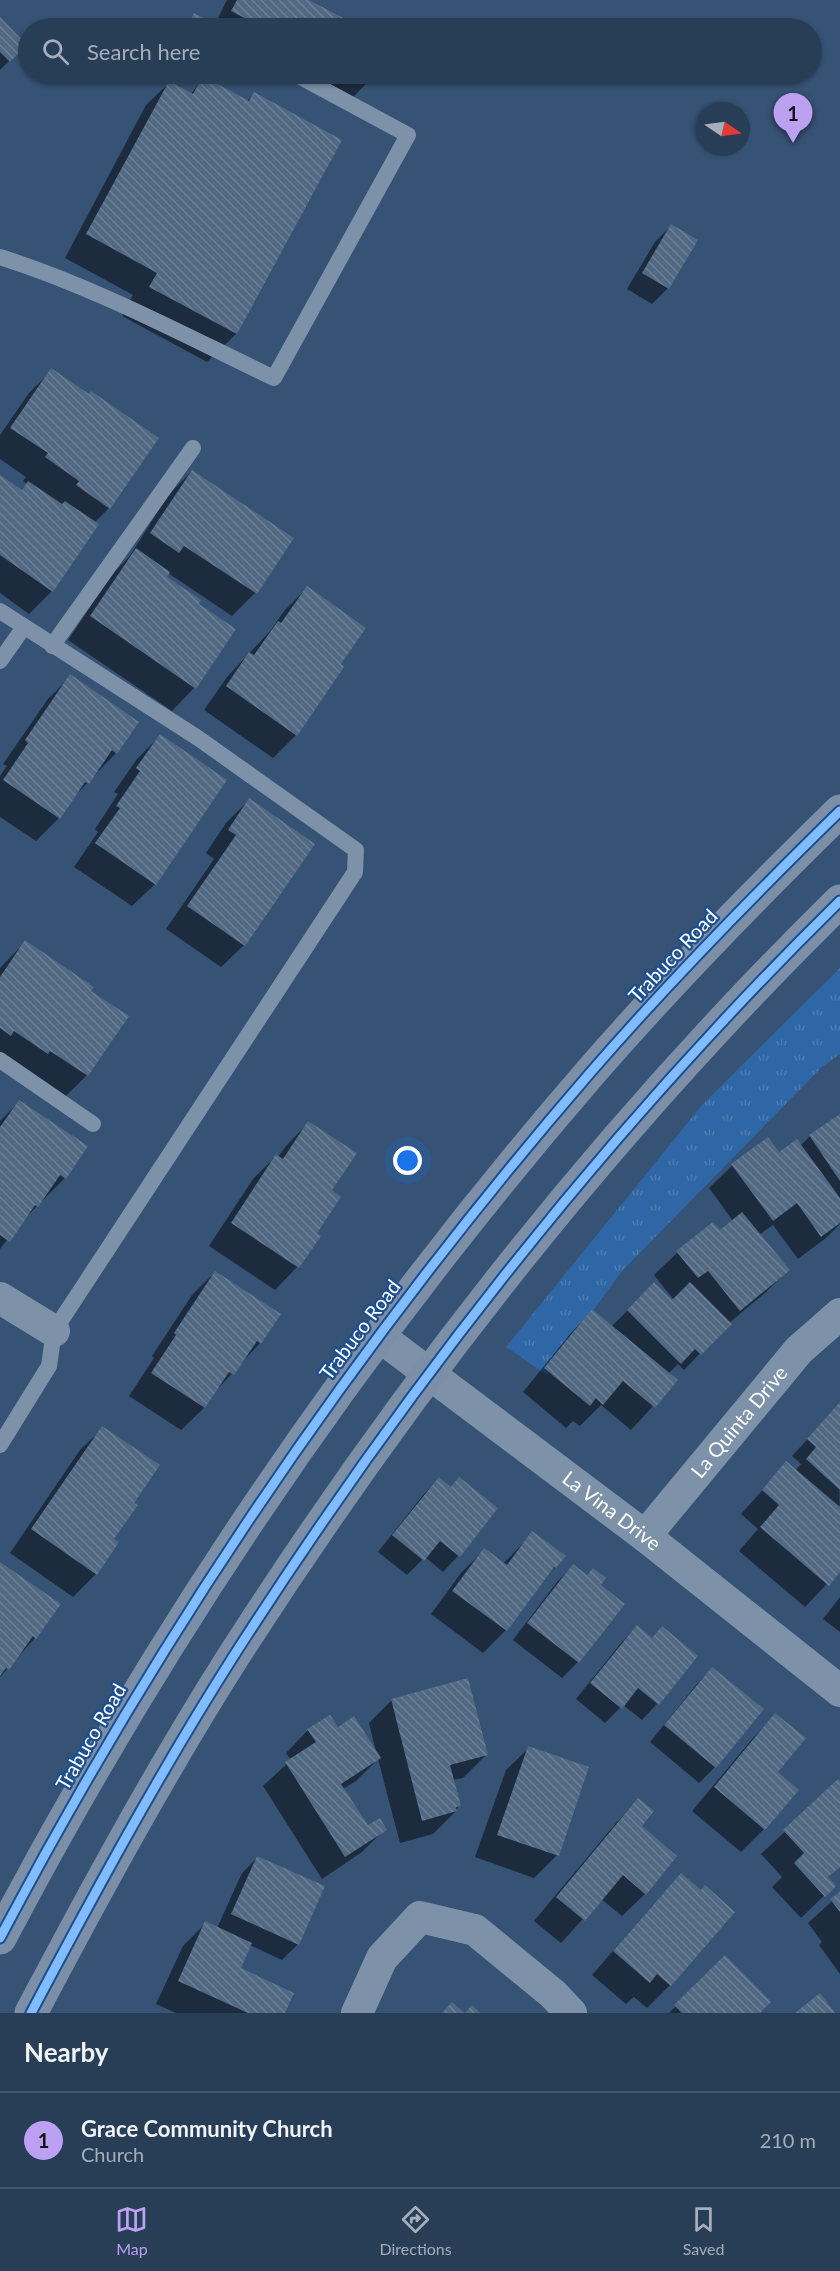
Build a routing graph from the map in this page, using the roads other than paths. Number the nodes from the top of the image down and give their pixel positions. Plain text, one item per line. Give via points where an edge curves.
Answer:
1 (314, 84) edge
2 (0, 257) edge
3 (193, 448) dead end
4 (0, 611) edge
5 (24, 627) junction
6 (52, 646) junction
7 (0, 661) edge
8 (840, 811) edge
9 (840, 901) edge
10 (0, 1060) edge
11 (93, 1124) dead end
12 (0, 1298) edge
13 (840, 1314) edge
14 (54, 1331) junction
15 (379, 1336) junction
16 (429, 1373) junction
17 (0, 1445) edge
18 (645, 1536) junction
19 (840, 1691) edge
20 (0, 1938) edge
21 (31, 2013) edge
22 (357, 2013) edge
23 (571, 2013) edge

1 - 2 lane via 408,135 274,378 122,305
3 - 6 lane
4 - 5 lane
5 - 6 lane
5 - 7 lane
6 - 14 lane via 198,738 356,850 355,872
8 - 15 main road, Trabuco Road via 747,904 591,1072 478,1207
9 - 16 main road via 639,1113 538,1232
10 - 11 lane
12 - 14 street
13 - 18 street, La Quinta Drive via 799,1350
14 - 17 lane via 48,1366
15 - 16 street, La Vina Drive
15 - 20 main road, Trabuco Road via 305,1436 184,1617 72,1805
16 - 18 street, La Vina Drive
16 - 21 main road via 334,1504 232,1658 97,1889
18 - 19 street, La Vina Drive
22 - 23 street via 381,1958 420,1917 475,1930

